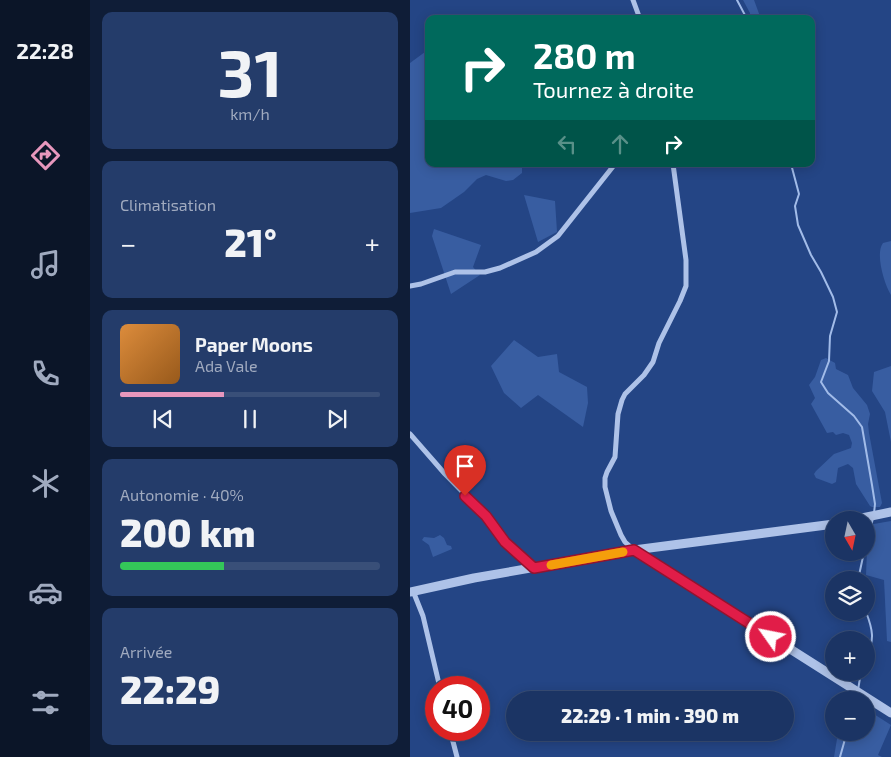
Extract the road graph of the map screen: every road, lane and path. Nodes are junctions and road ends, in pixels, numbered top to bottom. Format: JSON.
{"nodes":[{"id":1,"x":633,"y":0,"type":"edge"},
{"id":2,"x":639,"y":15,"type":"edge"},
{"id":3,"x":613,"y":167,"type":"edge"},
{"id":4,"x":673,"y":167,"type":"edge"},
{"id":5,"x":410,"y":286,"type":"edge"},
{"id":6,"x":410,"y":434,"type":"edge"},
{"id":7,"x":891,"y":512,"type":"edge"},
{"id":8,"x":875,"y":515,"type":"edge"},
{"id":9,"x":825,"y":525,"type":"edge"},
{"id":10,"x":634,"y":550,"type":"junction"},
{"id":11,"x":534,"y":568,"type":"junction"},
{"id":12,"x":411,"y":592,"type":"edge"},
{"id":13,"x":437,"y":676,"type":"edge"},
{"id":14,"x":891,"y":713,"type":"edge"},
{"id":15,"x":453,"y":741,"type":"edge"},
{"id":16,"x":457,"y":757,"type":"edge"}],
"edges":[{"from":1,"to":2,"type":"street"},
{"from":3,"to":5,"type":"street"},
{"from":4,"to":10,"type":"street"},
{"from":6,"to":11,"type":"street"},
{"from":7,"to":8,"type":"street"},
{"from":9,"to":10,"type":"street"},
{"from":10,"to":11,"type":"street"},
{"from":10,"to":14,"type":"street"},
{"from":11,"to":12,"type":"street"},
{"from":12,"to":13,"type":"street"},
{"from":15,"to":16,"type":"street"}]}
